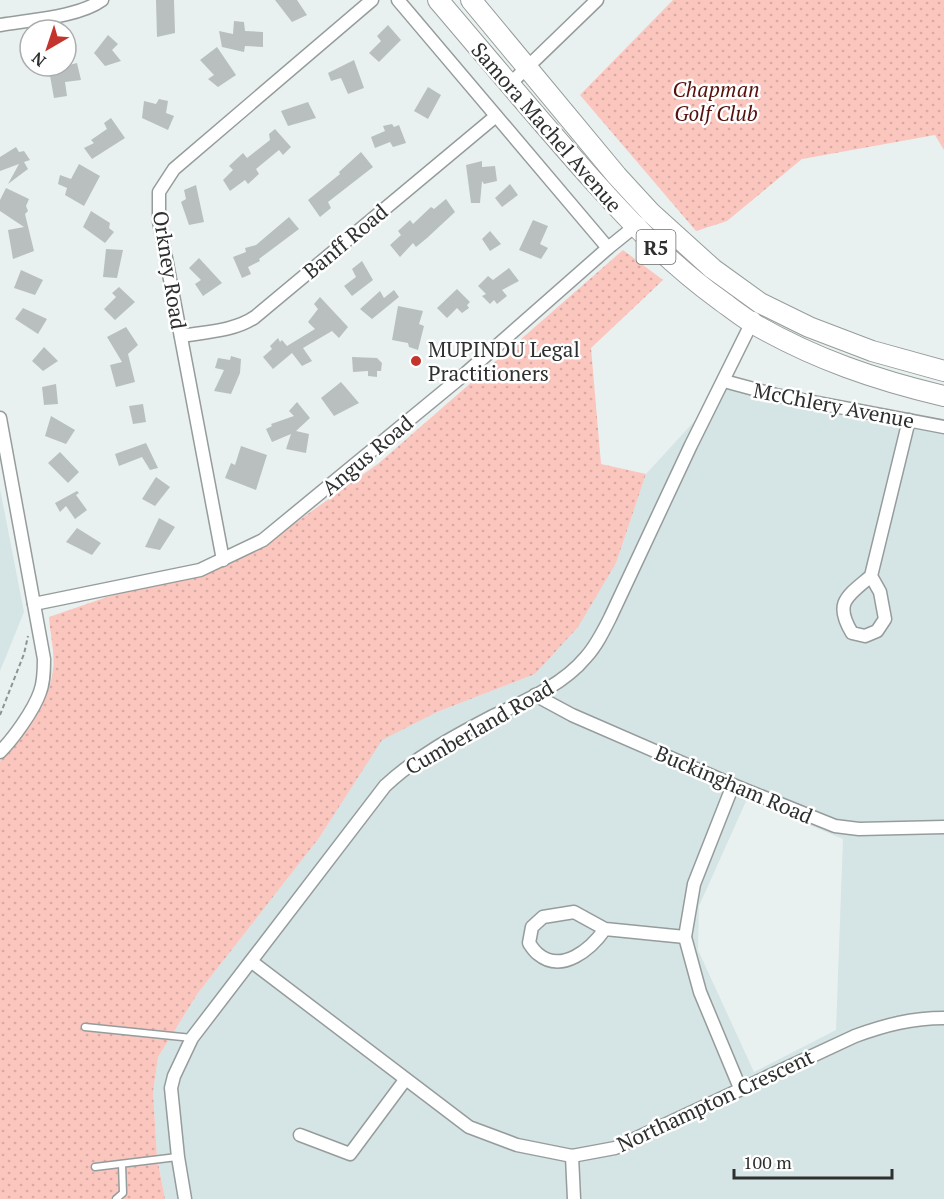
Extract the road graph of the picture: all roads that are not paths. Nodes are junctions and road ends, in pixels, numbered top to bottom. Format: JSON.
{"nodes":[{"id":1,"x":102,"y":0,"type":"edge"},
{"id":2,"x":372,"y":0,"type":"edge"},
{"id":3,"x":398,"y":0,"type":"edge"},
{"id":4,"x":438,"y":0,"type":"edge"},
{"id":5,"x":471,"y":0,"type":"edge"},
{"id":6,"x":597,"y":0,"type":"edge"},
{"id":7,"x":0,"y":25,"type":"edge"},
{"id":8,"x":528,"y":67,"type":"junction"},
{"id":9,"x":510,"y":84,"type":"junction"},
{"id":10,"x":496,"y":116,"type":"junction"},
{"id":11,"x":651,"y":213,"type":"junction"},
{"id":12,"x":634,"y":226,"type":"junction"},
{"id":13,"x":608,"y":248,"type":"junction"},
{"id":14,"x":760,"y":303,"type":"junction"},
{"id":15,"x":752,"y":323,"type":"junction"},
{"id":16,"x":181,"y":336,"type":"junction"},
{"id":17,"x":944,"y":371,"type":"edge"},
{"id":18,"x":724,"y":381,"type":"junction"},
{"id":19,"x":944,"y":396,"type":"edge"},
{"id":20,"x":0,"y":418,"type":"edge"},
{"id":21,"x":909,"y":420,"type":"junction"},
{"id":22,"x":944,"y":427,"type":"edge"},
{"id":23,"x":223,"y":560,"type":"junction"},
{"id":24,"x":871,"y":576,"type":"junction"},
{"id":25,"x":34,"y":604,"type":"junction"},
{"id":26,"x":535,"y":695,"type":"junction"},
{"id":27,"x":1,"y":746,"type":"edge"},
{"id":28,"x":733,"y":784,"type":"junction"},
{"id":29,"x":944,"y":827,"type":"edge"},
{"id":30,"x":605,"y":929,"type":"junction"},
{"id":31,"x":684,"y":937,"type":"junction"},
{"id":32,"x":252,"y":962,"type":"junction"},
{"id":33,"x":944,"y":1018,"type":"edge"},
{"id":34,"x":85,"y":1027,"type":"dead end"},
{"id":35,"x":192,"y":1038,"type":"junction"},
{"id":36,"x":405,"y":1080,"type":"junction"},
{"id":37,"x":740,"y":1088,"type":"junction"},
{"id":38,"x":300,"y":1134,"type":"dead end"},
{"id":39,"x":572,"y":1156,"type":"junction"},
{"id":40,"x":178,"y":1157,"type":"junction"},
{"id":41,"x":122,"y":1164,"type":"junction"},
{"id":42,"x":95,"y":1167,"type":"dead end"},
{"id":43,"x":116,"y":1199,"type":"edge"},
{"id":44,"x":185,"y":1199,"type":"edge"},
{"id":45,"x":573,"y":1199,"type":"edge"}],
"edges":[{"from":1,"to":7,"type":"street"},
{"from":2,"to":16,"type":"street","name":"Orkney Road"},
{"from":3,"to":10,"type":"street","name":"Samora Machel Avenue"},
{"from":4,"to":9,"type":"highway","name":"Samora Machel Avenue","number":"R5"},
{"from":5,"to":8,"type":"highway","number":"R5"},
{"from":6,"to":8,"type":"street"},
{"from":8,"to":9,"type":"street"},
{"from":8,"to":11,"type":"highway","number":"R5"},
{"from":9,"to":12,"type":"highway","name":"Samora Machel Avenue","number":"R5"},
{"from":10,"to":13,"type":"street","name":"Samora Machel Avenue"},
{"from":10,"to":16,"type":"street","name":"Banff Road"},
{"from":11,"to":12,"type":"street","name":"Angus Road"},
{"from":11,"to":14,"type":"highway","number":"R5"},
{"from":12,"to":13,"type":"street","name":"Angus Road"},
{"from":12,"to":15,"type":"highway","name":"Samora Machel Avenue","number":"R5"},
{"from":13,"to":23,"type":"street","name":"Angus Road"},
{"from":14,"to":15,"type":"street","name":"Cumberland Road"},
{"from":14,"to":17,"type":"highway","number":"R5"},
{"from":15,"to":18,"type":"street","name":"Cumberland Road"},
{"from":15,"to":19,"type":"highway","name":"Samora Machel Avenue","number":"R5"},
{"from":16,"to":23,"type":"street","name":"Orkney Road"},
{"from":18,"to":21,"type":"street","name":"McChlery Avenue"},
{"from":18,"to":26,"type":"street","name":"Cumberland Road"},
{"from":20,"to":25,"type":"street"},
{"from":21,"to":22,"type":"street","name":"McChlery Avenue"},
{"from":21,"to":24,"type":"street"},
{"from":23,"to":25,"type":"street","name":"Angus Road"},
{"from":24,"to":24,"type":"street"},
{"from":25,"to":27,"type":"street"},
{"from":26,"to":28,"type":"street","name":"Buckingham Road"},
{"from":26,"to":32,"type":"street","name":"Cumberland Road"},
{"from":28,"to":29,"type":"street","name":"Buckingham Road"},
{"from":28,"to":31,"type":"street"},
{"from":30,"to":30,"type":"street"},
{"from":30,"to":31,"type":"street"},
{"from":31,"to":37,"type":"street"},
{"from":32,"to":35,"type":"street","name":"Cumberland Road"},
{"from":32,"to":36,"type":"street","name":"Northampton Crescent"},
{"from":33,"to":37,"type":"street","name":"Northampton Crescent"},
{"from":34,"to":35,"type":"lane"},
{"from":35,"to":40,"type":"street","name":"Cumberland Road"},
{"from":36,"to":38,"type":"street"},
{"from":36,"to":39,"type":"street","name":"Northampton Crescent"},
{"from":37,"to":39,"type":"street","name":"Northampton Crescent"},
{"from":39,"to":45,"type":"street"},
{"from":40,"to":41,"type":"lane"},
{"from":40,"to":44,"type":"street","name":"Cumberland Road"},
{"from":41,"to":42,"type":"lane"},
{"from":41,"to":43,"type":"lane"}]}
